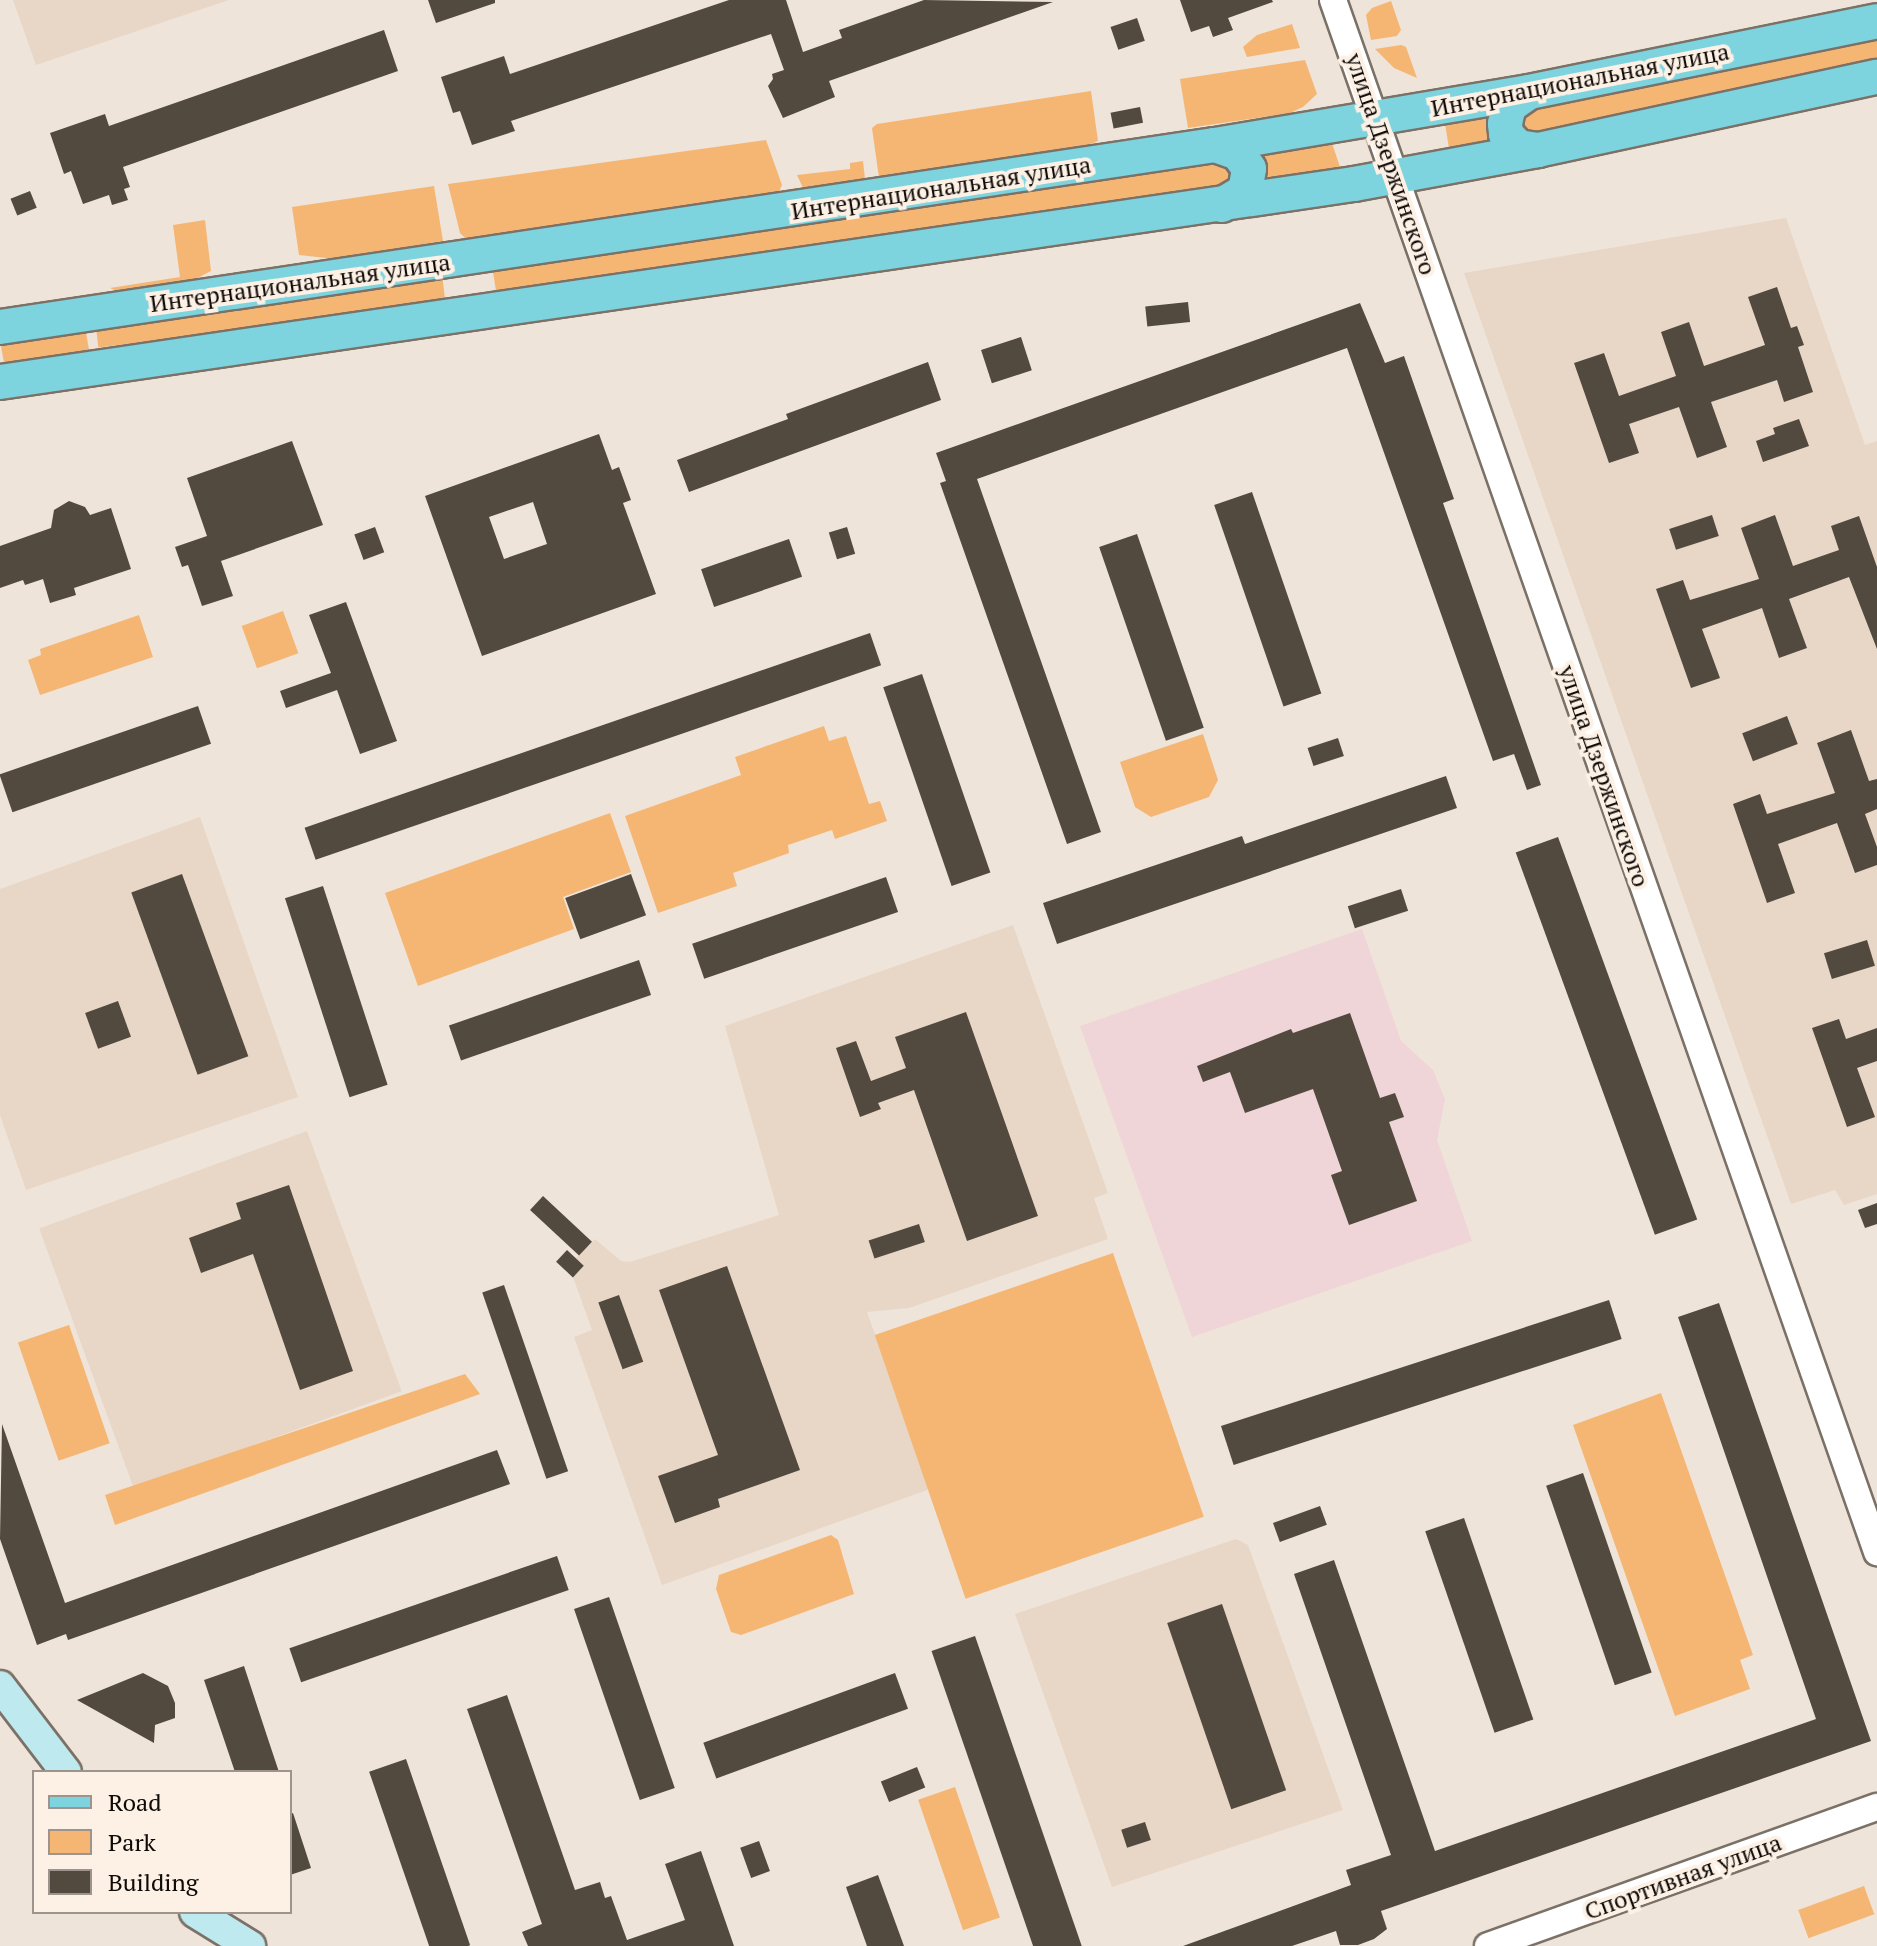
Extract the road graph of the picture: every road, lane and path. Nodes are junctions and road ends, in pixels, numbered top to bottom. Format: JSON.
{"nodes":[{"id":1,"x":1333,"y":0,"type":"edge"},
{"id":2,"x":1877,"y":21,"type":"edge"},
{"id":3,"x":1877,"y":77,"type":"edge"},
{"id":4,"x":1529,"y":92,"type":"junction"},
{"id":5,"x":1375,"y":117,"type":"junction"},
{"id":6,"x":1215,"y":145,"type":"junction"},
{"id":7,"x":1538,"y":150,"type":"junction"},
{"id":8,"x":1396,"y":177,"type":"junction"},
{"id":9,"x":1222,"y":205,"type":"junction"},
{"id":10,"x":0,"y":327,"type":"edge"},
{"id":11,"x":0,"y":382,"type":"edge"},
{"id":12,"x":1877,"y":1552,"type":"edge"},
{"id":13,"x":0,"y":1686,"type":"edge"},
{"id":14,"x":64,"y":1770,"type":"edge"},
{"id":15,"x":1877,"y":1807,"type":"edge"},
{"id":16,"x":198,"y":1914,"type":"edge"},
{"id":17,"x":250,"y":1946,"type":"edge"},
{"id":18,"x":1488,"y":1946,"type":"edge"}],
"edges":[{"from":1,"to":5,"type":"street","name":"улица Дзержинского"},
{"from":2,"to":4,"type":"main road","name":"Интернациональная улица"},
{"from":3,"to":7,"type":"main road"},
{"from":4,"to":5,"type":"main road","name":"Интернациональная улица"},
{"from":4,"to":7,"type":"main road"},
{"from":5,"to":6,"type":"main road","name":"Интернациональная улица"},
{"from":5,"to":8,"type":"street","name":"улица Дзержинского"},
{"from":6,"to":9,"type":"main road"},
{"from":6,"to":10,"type":"main road","name":"Интернациональная улица"},
{"from":7,"to":8,"type":"main road"},
{"from":8,"to":9,"type":"main road"},
{"from":8,"to":12,"type":"street","name":"улица Дзержинского"},
{"from":9,"to":11,"type":"main road"},
{"from":13,"to":14,"type":"main road"},
{"from":15,"to":18,"type":"street","name":"Спортивная улица"},
{"from":16,"to":17,"type":"main road"}]}
